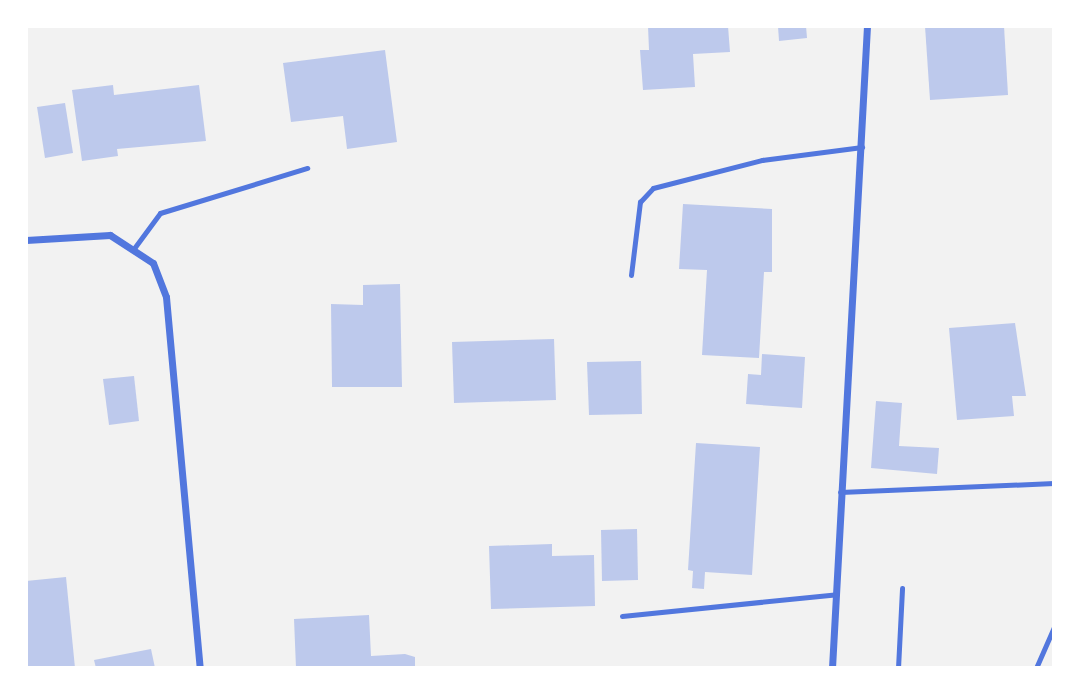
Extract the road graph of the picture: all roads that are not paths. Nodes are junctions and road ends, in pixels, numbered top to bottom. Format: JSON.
{"nodes":[{"id":1,"x":867,"y":26,"type":"edge"},
{"id":2,"x":862,"y":147,"type":"junction"},
{"id":3,"x":307,"y":168,"type":"dead end"},
{"id":4,"x":26,"y":240,"type":"edge"},
{"id":5,"x":135,"y":247,"type":"junction"},
{"id":6,"x":631,"y":275,"type":"dead end"},
{"id":7,"x":1054,"y":483,"type":"edge"},
{"id":8,"x":841,"y":492,"type":"junction"},
{"id":9,"x":902,"y":588,"type":"dead end"},
{"id":10,"x":837,"y":594,"type":"junction"},
{"id":11,"x":622,"y":616,"type":"dead end"},
{"id":12,"x":1054,"y":627,"type":"edge"},
{"id":13,"x":200,"y":668,"type":"edge"},
{"id":14,"x":832,"y":668,"type":"edge"},
{"id":15,"x":898,"y":668,"type":"edge"},
{"id":16,"x":1036,"y":668,"type":"edge"}],
"edges":[{"from":1,"to":2,"type":"street"},
{"from":2,"to":6,"type":"lane"},
{"from":2,"to":8,"type":"street"},
{"from":3,"to":5,"type":"lane"},
{"from":4,"to":5,"type":"street"},
{"from":5,"to":13,"type":"street"},
{"from":7,"to":8,"type":"lane"},
{"from":8,"to":10,"type":"street"},
{"from":9,"to":15,"type":"lane"},
{"from":10,"to":11,"type":"lane"},
{"from":10,"to":14,"type":"street"},
{"from":12,"to":16,"type":"lane"}]}
